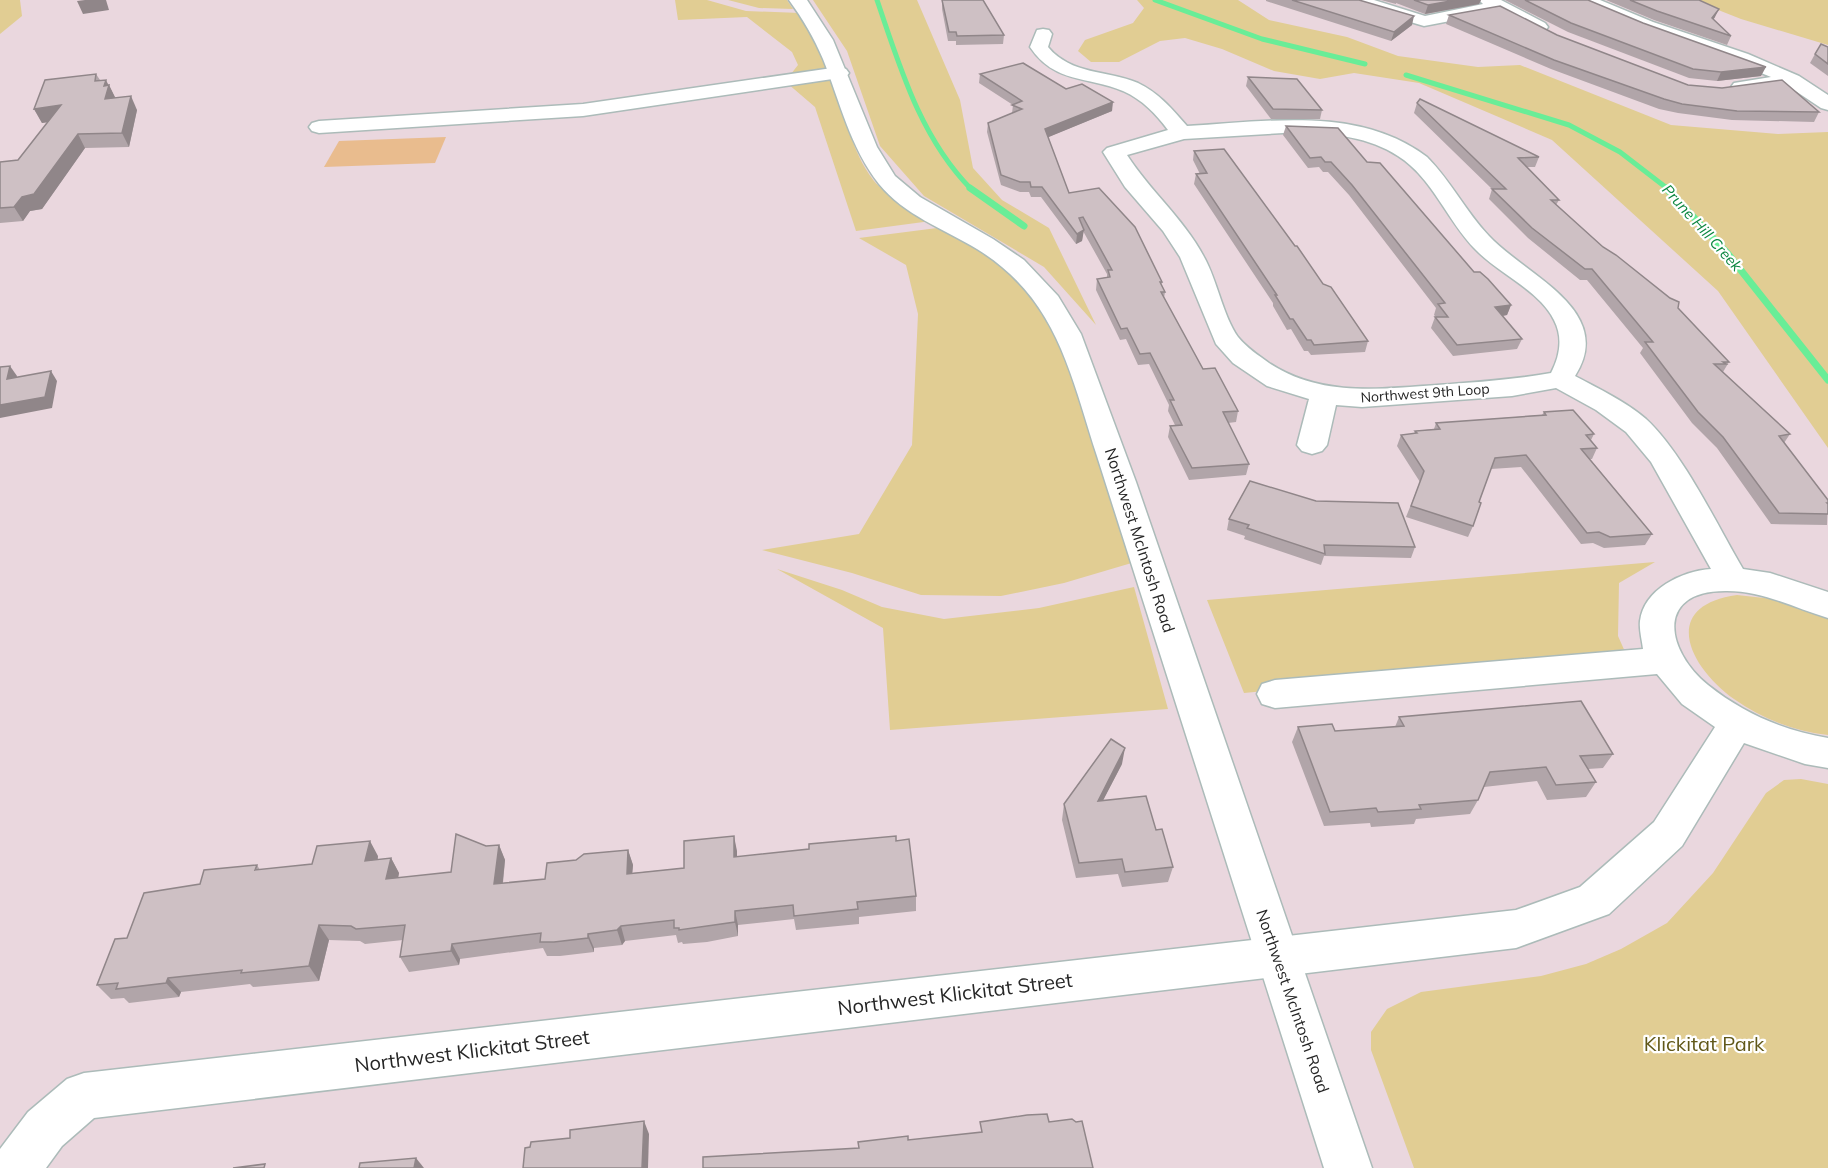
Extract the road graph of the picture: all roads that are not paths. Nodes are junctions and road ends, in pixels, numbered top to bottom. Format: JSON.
{"nodes":[{"id":1,"x":798,"y":0,"type":"edge"},
{"id":2,"x":1356,"y":0,"type":"edge"},
{"id":3,"x":1586,"y":0,"type":"edge"},
{"id":4,"x":1494,"y":3,"type":"edge"},
{"id":5,"x":1551,"y":33,"type":"edge"},
{"id":6,"x":1043,"y":34,"type":"dead end"},
{"id":7,"x":839,"y":73,"type":"junction"},
{"id":8,"x":1792,"y":80,"type":"junction"},
{"id":9,"x":1724,"y":89,"type":"edge"},
{"id":10,"x":1828,"y":104,"type":"edge"},
{"id":11,"x":319,"y":127,"type":"dead end"},
{"id":12,"x":1181,"y":133,"type":"junction"},
{"id":13,"x":1560,"y":379,"type":"junction"},
{"id":14,"x":1323,"y":395,"type":"junction"},
{"id":15,"x":1312,"y":445,"type":"dead end"},
{"id":16,"x":1733,"y":579,"type":"junction"},
{"id":17,"x":1828,"y":606,"type":"edge"},
{"id":18,"x":1667,"y":660,"type":"junction"},
{"id":19,"x":1275,"y":694,"type":"dead end"},
{"id":20,"x":1736,"y":724,"type":"junction"},
{"id":21,"x":1828,"y":753,"type":"edge"},
{"id":22,"x":1278,"y":956,"type":"junction"},
{"id":23,"x":16,"y":1168,"type":"edge"},
{"id":24,"x":1348,"y":1168,"type":"edge"}],
"edges":[{"from":1,"to":7,"type":"street","name":"Northwest McIntosh Road"},
{"from":2,"to":4,"type":"street"},
{"from":3,"to":8,"type":"street"},
{"from":4,"to":5,"type":"street"},
{"from":6,"to":12,"type":"street"},
{"from":7,"to":11,"type":"street"},
{"from":7,"to":22,"type":"street","name":"Northwest McIntosh Road"},
{"from":8,"to":9,"type":"street"},
{"from":8,"to":10,"type":"street"},
{"from":12,"to":13,"type":"street","name":"Northwest 9th Loop"},
{"from":12,"to":14,"type":"street","name":"Northwest 9th Loop"},
{"from":13,"to":14,"type":"street","name":"Northwest 9th Loop"},
{"from":13,"to":16,"type":"street"},
{"from":14,"to":15,"type":"street"},
{"from":16,"to":17,"type":"street"},
{"from":16,"to":18,"type":"street"},
{"from":18,"to":19,"type":"street"},
{"from":18,"to":20,"type":"street"},
{"from":20,"to":21,"type":"street"},
{"from":20,"to":22,"type":"street","name":"Northwest Klickitat Street"},
{"from":22,"to":23,"type":"street","name":"Northwest Klickitat Street"},
{"from":22,"to":24,"type":"street","name":"Northwest McIntosh Road"}]}
